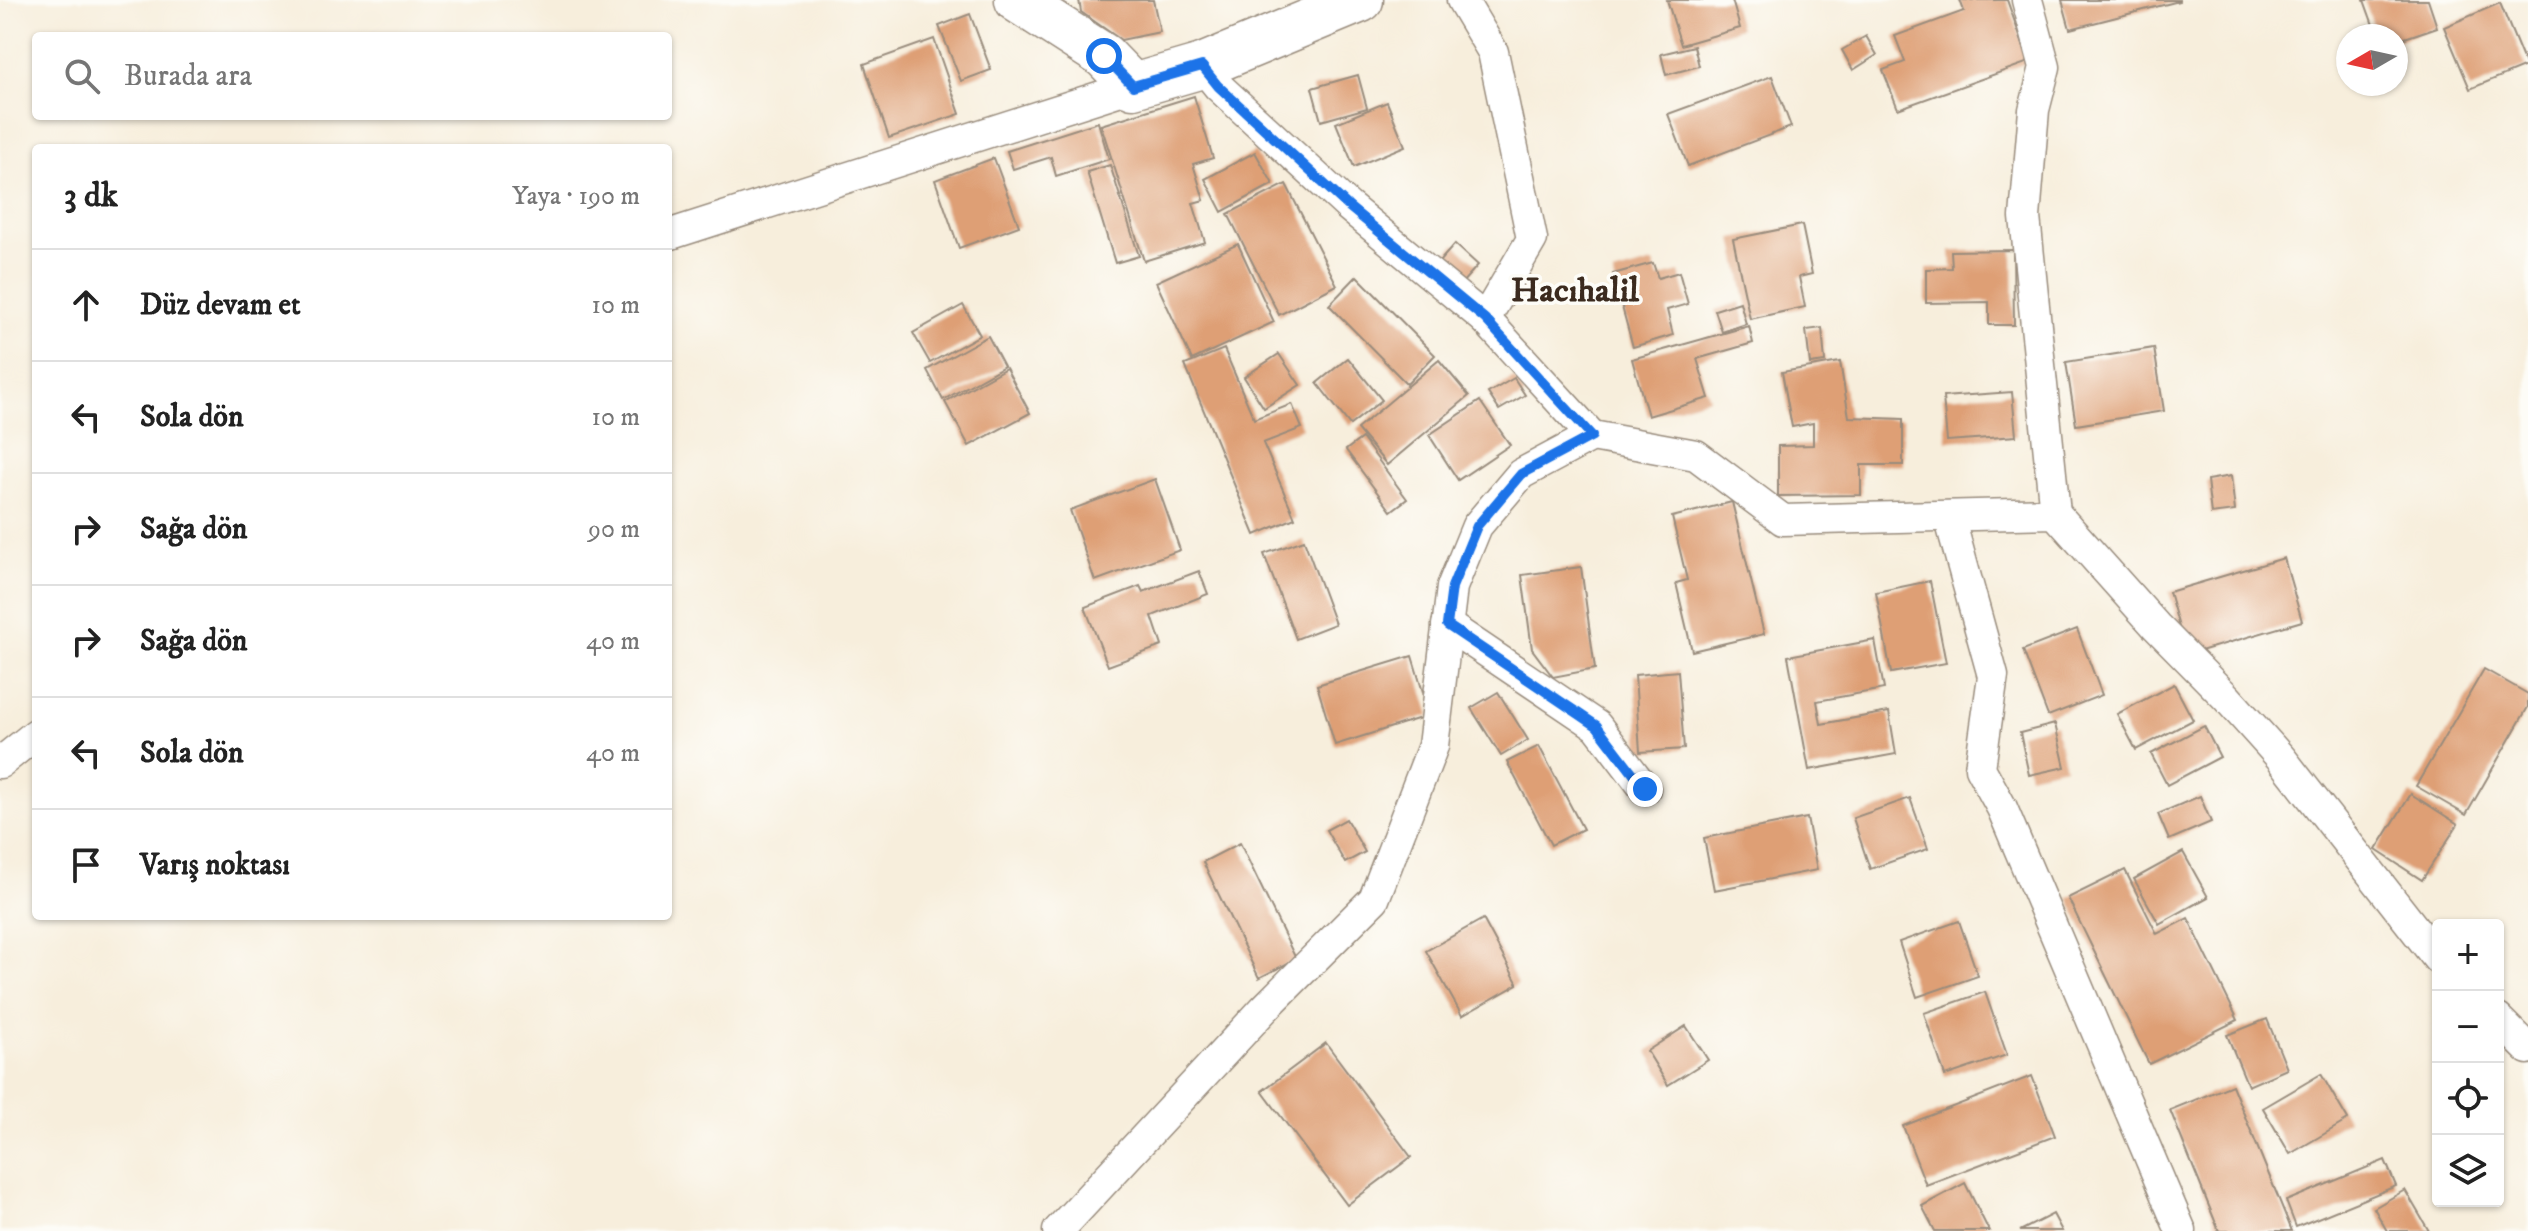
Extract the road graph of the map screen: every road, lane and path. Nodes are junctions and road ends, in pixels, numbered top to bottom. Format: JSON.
{"nodes":[{"id":1,"x":1017,"y":0,"type":"edge"},
{"id":2,"x":1361,"y":0,"type":"edge"},
{"id":3,"x":1462,"y":0,"type":"edge"},
{"id":4,"x":2027,"y":0,"type":"edge"},
{"id":5,"x":1202,"y":66,"type":"junction"},
{"id":6,"x":1133,"y":86,"type":"junction"},
{"id":7,"x":672,"y":234,"type":"edge"},
{"id":8,"x":1485,"y":319,"type":"junction"},
{"id":9,"x":1592,"y":436,"type":"junction"},
{"id":10,"x":2055,"y":513,"type":"junction"},
{"id":11,"x":1949,"y":516,"type":"junction"},
{"id":12,"x":1447,"y":625,"type":"junction"},
{"id":13,"x":32,"y":737,"type":"edge"},
{"id":14,"x":0,"y":763,"type":"edge"},
{"id":15,"x":1645,"y":789,"type":"dead end"},
{"id":16,"x":2432,"y":951,"type":"edge"},
{"id":17,"x":2504,"y":1025,"type":"edge"},
{"id":18,"x":2528,"y":1049,"type":"edge"},
{"id":19,"x":1058,"y":1231,"type":"edge"},
{"id":20,"x":2181,"y":1231,"type":"edge"}],
"edges":[{"from":1,"to":6,"type":"street"},
{"from":2,"to":5,"type":"street"},
{"from":3,"to":8,"type":"street"},
{"from":4,"to":10,"type":"street"},
{"from":5,"to":6,"type":"street"},
{"from":5,"to":8,"type":"street"},
{"from":6,"to":7,"type":"street"},
{"from":8,"to":9,"type":"street"},
{"from":9,"to":11,"type":"street"},
{"from":9,"to":12,"type":"street"},
{"from":10,"to":11,"type":"street"},
{"from":10,"to":16,"type":"street"},
{"from":11,"to":20,"type":"street"},
{"from":12,"to":15,"type":"street"},
{"from":12,"to":19,"type":"street"},
{"from":13,"to":14,"type":"street"},
{"from":17,"to":18,"type":"street"}]}
